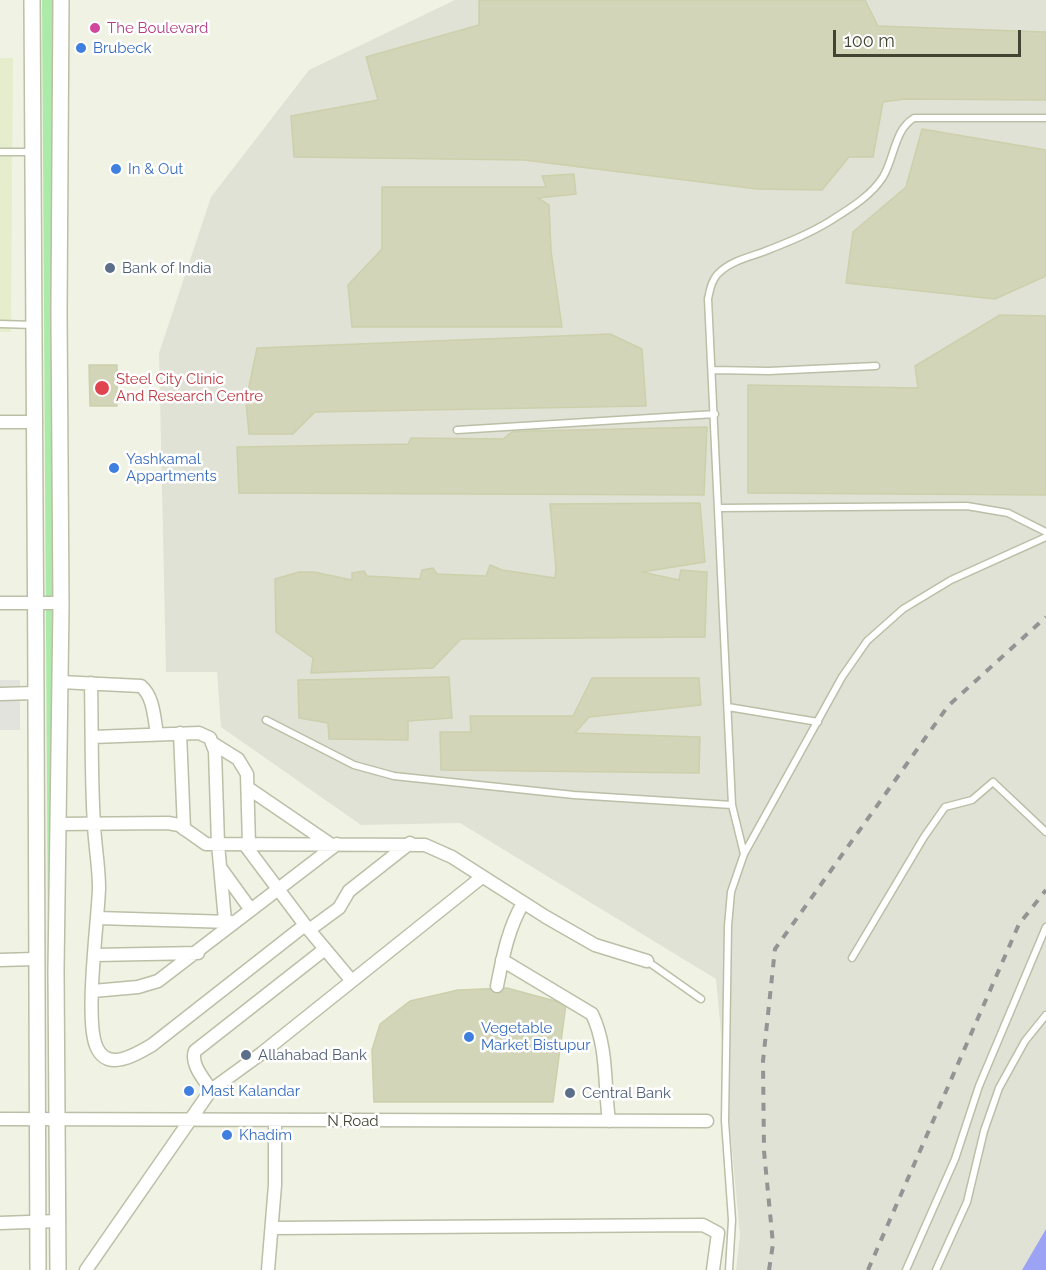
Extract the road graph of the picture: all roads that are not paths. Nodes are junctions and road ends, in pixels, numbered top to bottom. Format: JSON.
{"nodes":[{"id":1,"x":32,"y":0,"type":"edge"},
{"id":2,"x":61,"y":0,"type":"edge"},
{"id":3,"x":1046,"y":118,"type":"edge"},
{"id":4,"x":0,"y":152,"type":"edge"},
{"id":5,"x":34,"y":152,"type":"junction"},
{"id":6,"x":0,"y":324,"type":"edge"},
{"id":7,"x":36,"y":325,"type":"junction"},
{"id":8,"x":876,"y":366,"type":"dead end"},
{"id":9,"x":712,"y":370,"type":"junction"},
{"id":10,"x":714,"y":414,"type":"junction"},
{"id":11,"x":0,"y":422,"type":"edge"},
{"id":12,"x":36,"y":422,"type":"junction"},
{"id":13,"x":457,"y":430,"type":"dead end"},
{"id":14,"x":719,"y":508,"type":"junction"},
{"id":15,"x":1046,"y":531,"type":"edge"},
{"id":16,"x":1046,"y":537,"type":"edge"},
{"id":17,"x":35,"y":601,"type":"junction"},
{"id":18,"x":0,"y":603,"type":"edge"},
{"id":19,"x":61,"y":603,"type":"junction"},
{"id":20,"x":60,"y":682,"type":"junction"},
{"id":21,"x":91,"y":683,"type":"junction"},
{"id":22,"x":36,"y":693,"type":"junction"},
{"id":23,"x":0,"y":694,"type":"edge"},
{"id":24,"x":728,"y":707,"type":"junction"},
{"id":25,"x":266,"y":720,"type":"dead end"},
{"id":26,"x":818,"y":722,"type":"junction"},
{"id":27,"x":180,"y":733,"type":"junction"},
{"id":28,"x":157,"y":734,"type":"junction"},
{"id":29,"x":93,"y":737,"type":"junction"},
{"id":30,"x":214,"y":744,"type":"junction"},
{"id":31,"x":248,"y":788,"type":"junction"},
{"id":32,"x":732,"y":805,"type":"junction"},
{"id":33,"x":58,"y":824,"type":"junction"},
{"id":34,"x":94,"y":824,"type":"junction"},
{"id":35,"x":184,"y":829,"type":"junction"},
{"id":36,"x":1046,"y":832,"type":"edge"},
{"id":37,"x":410,"y":843,"type":"junction"},
{"id":38,"x":218,"y":844,"type":"junction"},
{"id":39,"x":333,"y":844,"type":"junction"},
{"id":40,"x":247,"y":845,"type":"junction"},
{"id":41,"x":744,"y":854,"type":"junction"},
{"id":42,"x":221,"y":869,"type":"junction"},
{"id":43,"x":482,"y":877,"type":"junction"},
{"id":44,"x":277,"y":890,"type":"junction"},
{"id":45,"x":523,"y":903,"type":"junction"},
{"id":46,"x":251,"y":910,"type":"junction"},
{"id":47,"x":97,"y":918,"type":"junction"},
{"id":48,"x":231,"y":922,"type":"junction"},
{"id":49,"x":1046,"y":927,"type":"edge"},
{"id":50,"x":307,"y":928,"type":"junction"},
{"id":51,"x":325,"y":949,"type":"junction"},
{"id":52,"x":198,"y":953,"type":"junction"},
{"id":53,"x":95,"y":955,"type":"junction"},
{"id":54,"x":852,"y":958,"type":"dead end"},
{"id":55,"x":35,"y":959,"type":"junction"},
{"id":56,"x":0,"y":960,"type":"edge"},
{"id":57,"x":502,"y":960,"type":"junction"},
{"id":58,"x":647,"y":961,"type":"joint"},
{"id":59,"x":351,"y":980,"type":"junction"},
{"id":60,"x":497,"y":986,"type":"dead end"},
{"id":61,"x":93,"y":992,"type":"junction"},
{"id":62,"x":701,"y":999,"type":"dead end"},
{"id":63,"x":1046,"y":1015,"type":"edge"},
{"id":64,"x":211,"y":1090,"type":"junction"},
{"id":65,"x":37,"y":1118,"type":"junction"},
{"id":66,"x":58,"y":1118,"type":"junction"},
{"id":67,"x":0,"y":1119,"type":"edge"},
{"id":68,"x":275,"y":1120,"type":"junction"},
{"id":69,"x":190,"y":1121,"type":"junction"},
{"id":70,"x":609,"y":1121,"type":"junction"},
{"id":71,"x":707,"y":1121,"type":"dead end"},
{"id":72,"x":58,"y":1221,"type":"junction"},
{"id":73,"x":38,"y":1222,"type":"junction"},
{"id":74,"x":0,"y":1223,"type":"edge"},
{"id":75,"x":272,"y":1228,"type":"junction"},
{"id":76,"x":38,"y":1270,"type":"edge"},
{"id":77,"x":58,"y":1270,"type":"edge"},
{"id":78,"x":86,"y":1270,"type":"edge"},
{"id":79,"x":268,"y":1270,"type":"edge"},
{"id":80,"x":713,"y":1270,"type":"edge"},
{"id":81,"x":729,"y":1270,"type":"edge"},
{"id":82,"x":906,"y":1270,"type":"edge"},
{"id":83,"x":936,"y":1270,"type":"edge"}],
"edges":[{"from":1,"to":5,"type":"street"},
{"from":2,"to":19,"type":"street"},
{"from":3,"to":9,"type":"lane"},
{"from":4,"to":5,"type":"lane"},
{"from":5,"to":7,"type":"street"},
{"from":6,"to":7,"type":"lane"},
{"from":7,"to":12,"type":"street"},
{"from":8,"to":9,"type":"lane"},
{"from":9,"to":10,"type":"lane"},
{"from":10,"to":13,"type":"lane"},
{"from":10,"to":14,"type":"lane"},
{"from":11,"to":12,"type":"street"},
{"from":12,"to":17,"type":"street"},
{"from":14,"to":15,"type":"lane"},
{"from":14,"to":24,"type":"lane"},
{"from":16,"to":26,"type":"lane"},
{"from":17,"to":18,"type":"street"},
{"from":17,"to":19,"type":"street"},
{"from":17,"to":22,"type":"street"},
{"from":19,"to":20,"type":"street"},
{"from":20,"to":21,"type":"street"},
{"from":20,"to":33,"type":"street"},
{"from":21,"to":28,"type":"street"},
{"from":21,"to":29,"type":"street"},
{"from":22,"to":23,"type":"street"},
{"from":22,"to":55,"type":"street"},
{"from":24,"to":26,"type":"lane"},
{"from":24,"to":32,"type":"lane"},
{"from":25,"to":32,"type":"lane"},
{"from":26,"to":41,"type":"lane"},
{"from":27,"to":28,"type":"street"},
{"from":27,"to":30,"type":"street"},
{"from":27,"to":35,"type":"street"},
{"from":28,"to":29,"type":"street"},
{"from":29,"to":34,"type":"street"},
{"from":30,"to":31,"type":"street"},
{"from":30,"to":38,"type":"street"},
{"from":31,"to":39,"type":"street"},
{"from":31,"to":40,"type":"street"},
{"from":32,"to":41,"type":"lane"},
{"from":33,"to":34,"type":"street"},
{"from":33,"to":66,"type":"street"},
{"from":34,"to":35,"type":"street"},
{"from":34,"to":47,"type":"street"},
{"from":35,"to":38,"type":"street"},
{"from":36,"to":54,"type":"lane"},
{"from":37,"to":39,"type":"street"},
{"from":37,"to":43,"type":"street"},
{"from":37,"to":50,"type":"street"},
{"from":38,"to":40,"type":"street"},
{"from":38,"to":42,"type":"street"},
{"from":39,"to":40,"type":"street"},
{"from":39,"to":44,"type":"street"},
{"from":40,"to":44,"type":"street"},
{"from":41,"to":81,"type":"lane"},
{"from":42,"to":46,"type":"street"},
{"from":42,"to":48,"type":"street"},
{"from":43,"to":45,"type":"street"},
{"from":43,"to":59,"type":"street"},
{"from":44,"to":46,"type":"street"},
{"from":44,"to":50,"type":"street"},
{"from":45,"to":57,"type":"street"},
{"from":45,"to":58,"type":"street"},
{"from":46,"to":48,"type":"street"},
{"from":47,"to":48,"type":"street"},
{"from":47,"to":53,"type":"street"},
{"from":48,"to":52,"type":"street"},
{"from":49,"to":82,"type":"lane"},
{"from":50,"to":51,"type":"street"},
{"from":50,"to":61,"type":"street"},
{"from":51,"to":59,"type":"street"},
{"from":51,"to":64,"type":"street"},
{"from":52,"to":53,"type":"street"},
{"from":52,"to":61,"type":"street"},
{"from":53,"to":61,"type":"street"},
{"from":55,"to":56,"type":"street"},
{"from":55,"to":65,"type":"street"},
{"from":57,"to":60,"type":"street"},
{"from":57,"to":70,"type":"street"},
{"from":58,"to":62,"type":"lane"},
{"from":59,"to":64,"type":"street"},
{"from":63,"to":83,"type":"lane"},
{"from":64,"to":69,"type":"street"},
{"from":65,"to":66,"type":"street","name":"N Road"},
{"from":65,"to":67,"type":"street","name":"N Road"},
{"from":65,"to":73,"type":"street"},
{"from":66,"to":69,"type":"street","name":"N Road"},
{"from":66,"to":72,"type":"street"},
{"from":68,"to":69,"type":"street","name":"N Road"},
{"from":68,"to":70,"type":"street","name":"N Road"},
{"from":68,"to":75,"type":"street"},
{"from":69,"to":78,"type":"street"},
{"from":70,"to":71,"type":"street","name":"N Road"},
{"from":72,"to":73,"type":"street"},
{"from":72,"to":77,"type":"street"},
{"from":73,"to":74,"type":"street"},
{"from":73,"to":76,"type":"street"},
{"from":75,"to":79,"type":"street"},
{"from":75,"to":80,"type":"street"}]}
